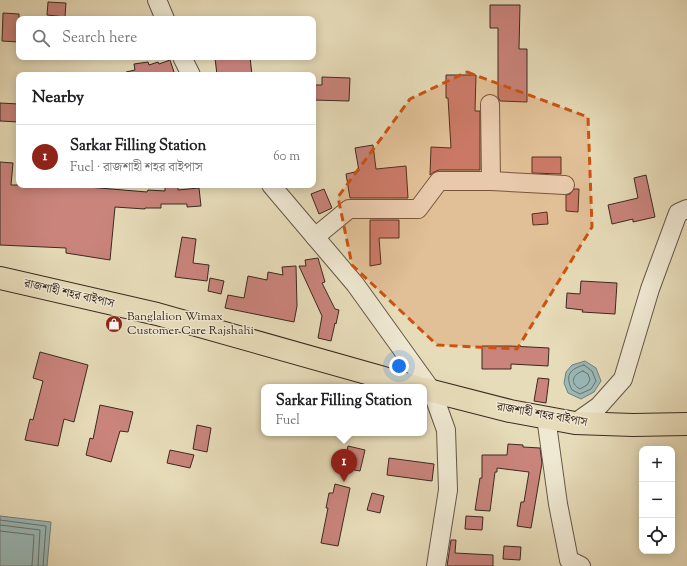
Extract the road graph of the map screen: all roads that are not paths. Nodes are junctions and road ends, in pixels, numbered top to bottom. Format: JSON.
{"nodes":[{"id":1,"x":157,"y":0,"type":"edge"},
{"id":2,"x":163,"y":16,"type":"edge"},
{"id":3,"x":184,"y":60,"type":"edge"},
{"id":4,"x":190,"y":72,"type":"edge"},
{"id":5,"x":490,"y":104,"type":"dead end"},
{"id":6,"x":491,"y":181,"type":"junction"},
{"id":7,"x":565,"y":185,"type":"dead end"},
{"id":8,"x":274,"y":188,"type":"edge"},
{"id":9,"x":687,"y":209,"type":"edge"},
{"id":10,"x":315,"y":237,"type":"junction"},
{"id":11,"x":0,"y":278,"type":"edge"},
{"id":12,"x":406,"y":384,"type":"edge"},
{"id":13,"x":421,"y":384,"type":"edge"},
{"id":14,"x":427,"y":390,"type":"edge"},
{"id":15,"x":427,"y":395,"type":"edge"},
{"id":16,"x":546,"y":417,"type":"junction"},
{"id":17,"x":575,"y":423,"type":"junction"},
{"id":18,"x":687,"y":424,"type":"edge"},
{"id":19,"x":436,"y":566,"type":"edge"},
{"id":20,"x":581,"y":566,"type":"edge"}],
"edges":[{"from":1,"to":2,"type":"street"},
{"from":3,"to":4,"type":"street"},
{"from":5,"to":6,"type":"street"},
{"from":6,"to":7,"type":"street"},
{"from":6,"to":10,"type":"street"},
{"from":8,"to":10,"type":"street"},
{"from":9,"to":17,"type":"street"},
{"from":10,"to":13,"type":"street"},
{"from":11,"to":12,"type":"highway","name":"রাজশাহী শহর বাইপাস"},
{"from":14,"to":16,"type":"highway","name":"রাজশাহী শহর বাইপাস"},
{"from":15,"to":19,"type":"street"},
{"from":16,"to":17,"type":"highway","name":"রাজশাহী শহর বাইপাস"},
{"from":16,"to":20,"type":"street"},
{"from":17,"to":18,"type":"highway","name":"রাজশাহী শহর বাইপাস"}]}
